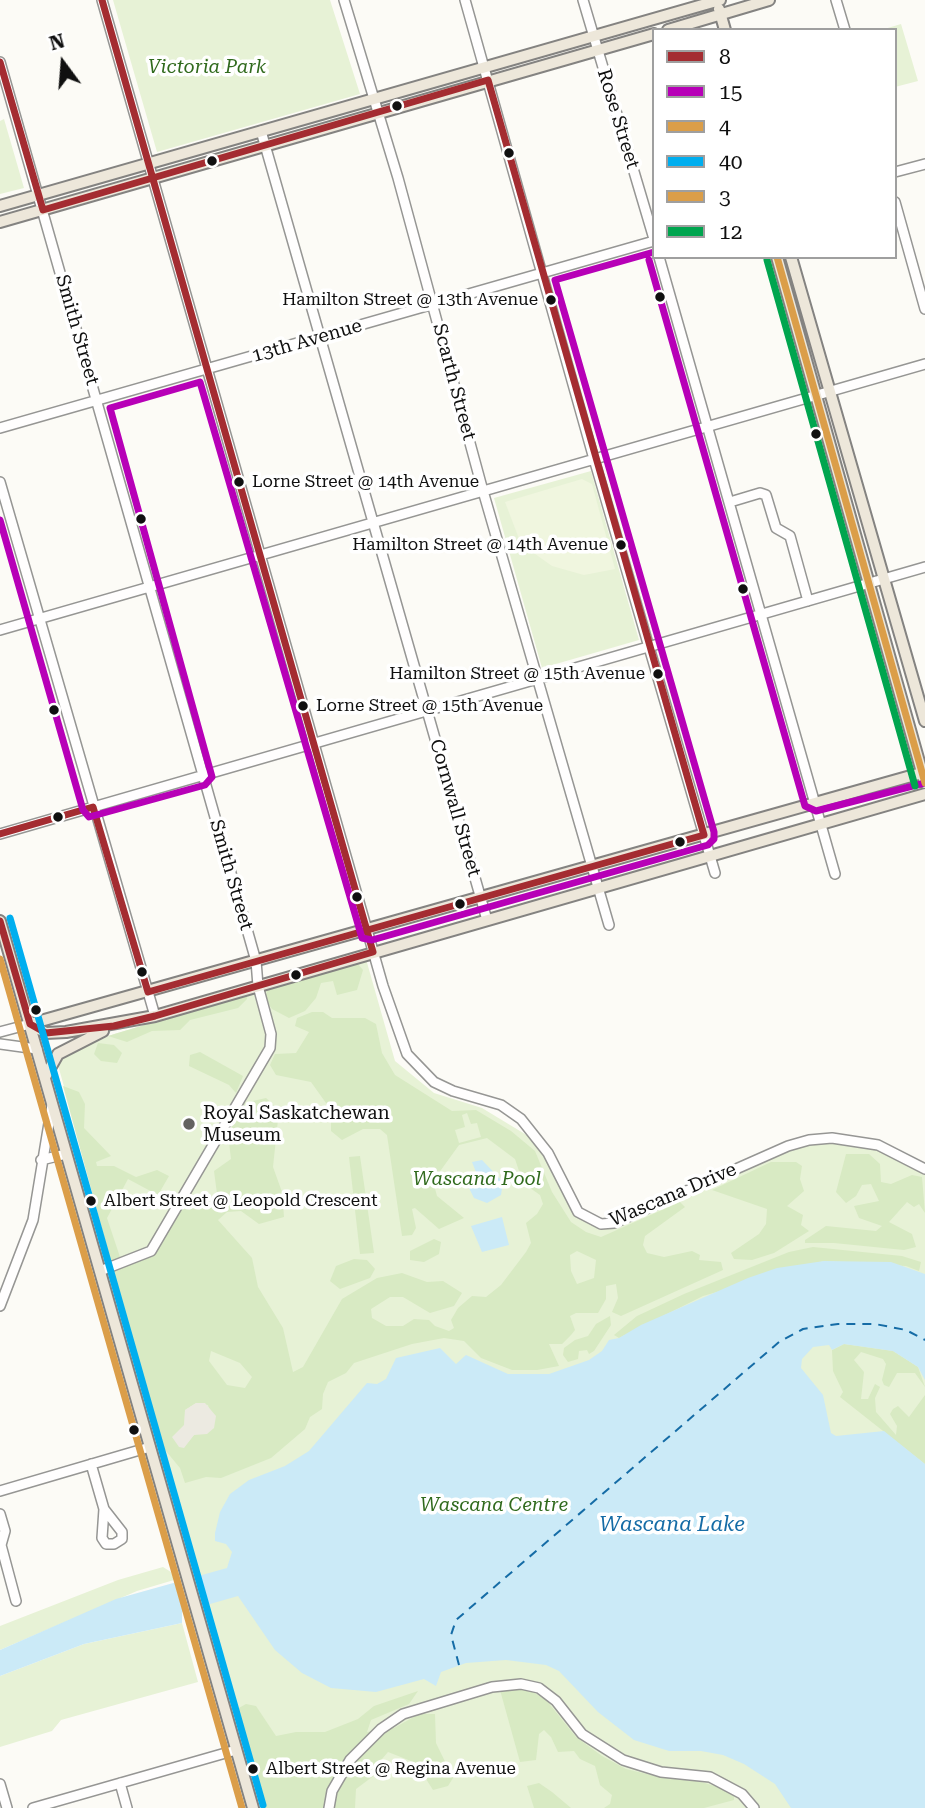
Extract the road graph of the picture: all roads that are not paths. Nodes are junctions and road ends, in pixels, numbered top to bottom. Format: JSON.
{"nodes":[{"id":1,"x":102,"y":0,"type":"edge"},
{"id":2,"x":344,"y":0,"type":"edge"},
{"id":3,"x":465,"y":0,"type":"edge"},
{"id":4,"x":583,"y":0,"type":"edge"},
{"id":5,"x":717,"y":0,"type":"edge"},
{"id":6,"x":769,"y":0,"type":"edge"},
{"id":7,"x":836,"y":0,"type":"edge"},
{"id":8,"x":704,"y":2,"type":"edge"},
{"id":9,"x":720,"y":14,"type":"junction"},
{"id":10,"x":708,"y":18,"type":"junction"},
{"id":11,"x":675,"y":28,"type":"edge"},
{"id":12,"x":710,"y":28,"type":"edge"},
{"id":13,"x":724,"y":28,"type":"edge"},
{"id":14,"x":844,"y":28,"type":"edge"},
{"id":15,"x":652,"y":35,"type":"edge"},
{"id":16,"x":593,"y":36,"type":"junction"},
{"id":17,"x":597,"y":50,"type":"junction"},
{"id":18,"x":0,"y":62,"type":"edge"},
{"id":19,"x":485,"y":67,"type":"junction"},
{"id":20,"x":488,"y":80,"type":"junction"},
{"id":21,"x":375,"y":99,"type":"junction"},
{"id":22,"x":379,"y":112,"type":"junction"},
{"id":23,"x":261,"y":131,"type":"junction"},
{"id":24,"x":265,"y":145,"type":"junction"},
{"id":25,"x":148,"y":164,"type":"junction"},
{"id":26,"x":925,"y":164,"type":"edge"},
{"id":27,"x":897,"y":171,"type":"edge"},
{"id":28,"x":152,"y":179,"type":"junction"},
{"id":29,"x":38,"y":195,"type":"junction"},
{"id":30,"x":0,"y":206,"type":"edge"},
{"id":31,"x":897,"y":209,"type":"edge"},
{"id":32,"x":43,"y":210,"type":"junction"},
{"id":33,"x":0,"y":222,"type":"edge"},
{"id":34,"x":652,"y":233,"type":"edge"},
{"id":35,"x":652,"y":241,"type":"edge"},
{"id":36,"x":660,"y":259,"type":"edge"},
{"id":37,"x":778,"y":259,"type":"edge"},
{"id":38,"x":792,"y":259,"type":"edge"},
{"id":39,"x":542,"y":273,"type":"junction"},
{"id":40,"x":433,"y":305,"type":"junction"},
{"id":41,"x":925,"y":309,"type":"edge"},
{"id":42,"x":320,"y":337,"type":"junction"},
{"id":43,"x":925,"y":364,"type":"edge"},
{"id":44,"x":207,"y":369,"type":"junction"},
{"id":45,"x":829,"y":392,"type":"junction"},
{"id":46,"x":816,"y":395,"type":"junction"},
{"id":47,"x":97,"y":401,"type":"junction"},
{"id":48,"x":708,"y":426,"type":"junction"},
{"id":49,"x":0,"y":428,"type":"edge"},
{"id":50,"x":594,"y":459,"type":"junction"},
{"id":51,"x":0,"y":482,"type":"edge"},
{"id":52,"x":483,"y":491,"type":"junction"},
{"id":53,"x":730,"y":502,"type":"junction"},
{"id":54,"x":373,"y":523,"type":"junction"},
{"id":55,"x":261,"y":555,"type":"junction"},
{"id":56,"x":925,"y":567,"type":"edge"},
{"id":57,"x":883,"y":579,"type":"junction"},
{"id":58,"x":868,"y":583,"type":"junction"},
{"id":59,"x":149,"y":587,"type":"junction"},
{"id":60,"x":808,"y":601,"type":"junction"},
{"id":61,"x":761,"y":614,"type":"junction"},
{"id":62,"x":39,"y":619,"type":"junction"},
{"id":63,"x":0,"y":630,"type":"edge"},
{"id":64,"x":648,"y":646,"type":"junction"},
{"id":65,"x":538,"y":678,"type":"junction"},
{"id":66,"x":427,"y":711,"type":"junction"},
{"id":67,"x":925,"y":721,"type":"edge"},
{"id":68,"x":315,"y":744,"type":"junction"},
{"id":69,"x":202,"y":775,"type":"junction"},
{"id":70,"x":924,"y":776,"type":"edge"},
{"id":71,"x":925,"y":794,"type":"edge"},
{"id":72,"x":814,"y":801,"type":"junction"},
{"id":73,"x":93,"y":807,"type":"junction"},
{"id":74,"x":820,"y":824,"type":"junction"},
{"id":75,"x":0,"y":834,"type":"edge"},
{"id":76,"x":704,"y":835,"type":"junction"},
{"id":77,"x":710,"y":856,"type":"junction"},
{"id":78,"x":593,"y":865,"type":"junction"},
{"id":79,"x":715,"y":873,"type":"dead end"},
{"id":80,"x":835,"y":874,"type":"dead end"},
{"id":81,"x":599,"y":889,"type":"junction"},
{"id":82,"x":481,"y":898,"type":"junction"},
{"id":83,"x":487,"y":920,"type":"junction"},
{"id":84,"x":0,"y":921,"type":"edge"},
{"id":85,"x":609,"y":925,"type":"dead end"},
{"id":86,"x":369,"y":930,"type":"junction"},
{"id":87,"x":373,"y":952,"type":"junction"},
{"id":88,"x":256,"y":961,"type":"junction"},
{"id":89,"x":258,"y":986,"type":"junction"},
{"id":90,"x":148,"y":992,"type":"junction"},
{"id":91,"x":155,"y":1016,"type":"junction"},
{"id":92,"x":30,"y":1024,"type":"junction"},
{"id":93,"x":114,"y":1026,"type":"junction"},
{"id":94,"x":0,"y":1032,"type":"edge"},
{"id":95,"x":0,"y":1044,"type":"edge"},
{"id":96,"x":37,"y":1049,"type":"junction"},
{"id":97,"x":45,"y":1077,"type":"junction"},
{"id":98,"x":52,"y":1105,"type":"junction"},
{"id":99,"x":66,"y":1154,"type":"junction"},
{"id":100,"x":41,"y":1160,"type":"junction"},
{"id":101,"x":925,"y":1169,"type":"edge"},
{"id":102,"x":100,"y":1271,"type":"junction"},
{"id":103,"x":0,"y":1306,"type":"edge"},
{"id":104,"x":152,"y":1451,"type":"junction"},
{"id":105,"x":91,"y":1464,"type":"junction"},
{"id":106,"x":0,"y":1490,"type":"edge"},
{"id":107,"x":104,"y":1509,"type":"dead end"},
{"id":108,"x":0,"y":1514,"type":"edge"},
{"id":109,"x":1,"y":1542,"type":"edge"},
{"id":110,"x":16,"y":1601,"type":"dead end"},
{"id":111,"x":236,"y":1750,"type":"junction"},
{"id":112,"x":120,"y":1783,"type":"junction"},
{"id":113,"x":0,"y":1784,"type":"edge"},
{"id":114,"x":7,"y":1808,"type":"edge"},
{"id":115,"x":33,"y":1808,"type":"edge"},
{"id":116,"x":127,"y":1808,"type":"edge"},
{"id":117,"x":253,"y":1808,"type":"edge"},
{"id":118,"x":329,"y":1808,"type":"edge"},
{"id":119,"x":754,"y":1808,"type":"edge"}],
"edges":[{"from":1,"to":25,"type":"street","name":"Wascana Drive"},
{"from":2,"to":21,"type":"street","name":"Scarth Street"},
{"from":3,"to":19,"type":"street"},
{"from":4,"to":16,"type":"street","name":"Rose Street"},
{"from":5,"to":8,"type":"main road"},
{"from":5,"to":9,"type":"main road"},
{"from":6,"to":9,"type":"main road"},
{"from":7,"to":14,"type":"street"},
{"from":8,"to":10,"type":"main road"},
{"from":8,"to":16,"type":"main road"},
{"from":9,"to":10,"type":"main road"},
{"from":9,"to":13,"type":"main road"},
{"from":10,"to":11,"type":"main road"},
{"from":10,"to":12,"type":"main road"},
{"from":15,"to":17,"type":"main road"},
{"from":16,"to":17,"type":"street","name":"Rose Street"},
{"from":16,"to":19,"type":"main road"},
{"from":17,"to":20,"type":"main road"},
{"from":17,"to":34,"type":"street","name":"Rose Street"},
{"from":18,"to":29,"type":"street","name":"Smith Street"},
{"from":19,"to":20,"type":"street"},
{"from":19,"to":21,"type":"main road"},
{"from":20,"to":22,"type":"main road"},
{"from":20,"to":39,"type":"street"},
{"from":21,"to":22,"type":"street","name":"Scarth Street"},
{"from":21,"to":23,"type":"main road"},
{"from":22,"to":24,"type":"main road"},
{"from":22,"to":40,"type":"street","name":"Scarth Street"},
{"from":23,"to":24,"type":"street","name":"Cornwall Street"},
{"from":23,"to":25,"type":"main road"},
{"from":24,"to":28,"type":"main road"},
{"from":24,"to":42,"type":"street","name":"Cornwall Street"},
{"from":25,"to":28,"type":"street","name":"Wascana Drive"},
{"from":25,"to":29,"type":"main road"},
{"from":26,"to":27,"type":"street"},
{"from":28,"to":32,"type":"main road"},
{"from":28,"to":44,"type":"street","name":"Wascana Drive"},
{"from":29,"to":30,"type":"main road"},
{"from":29,"to":32,"type":"street","name":"Smith Street"},
{"from":31,"to":41,"type":"street"},
{"from":32,"to":33,"type":"main road"},
{"from":32,"to":47,"type":"street","name":"Smith Street"},
{"from":35,"to":39,"type":"street","name":"13th Avenue"},
{"from":36,"to":48,"type":"street"},
{"from":37,"to":46,"type":"main road"},
{"from":38,"to":45,"type":"main road"},
{"from":39,"to":40,"type":"street","name":"13th Avenue"},
{"from":39,"to":50,"type":"street"},
{"from":40,"to":42,"type":"street","name":"13th Avenue"},
{"from":40,"to":52,"type":"street","name":"Scarth Street"},
{"from":42,"to":44,"type":"street","name":"13th Avenue"},
{"from":42,"to":54,"type":"street","name":"Cornwall Street"},
{"from":43,"to":45,"type":"street"},
{"from":44,"to":47,"type":"street","name":"13th Avenue"},
{"from":44,"to":55,"type":"street","name":"Wascana Drive"},
{"from":45,"to":46,"type":"street"},
{"from":45,"to":57,"type":"main road"},
{"from":46,"to":48,"type":"street"},
{"from":46,"to":58,"type":"main road"},
{"from":47,"to":49,"type":"street","name":"13th Avenue"},
{"from":47,"to":59,"type":"street","name":"Smith Street"},
{"from":48,"to":50,"type":"street"},
{"from":48,"to":53,"type":"street"},
{"from":50,"to":52,"type":"street"},
{"from":50,"to":64,"type":"street"},
{"from":51,"to":62,"type":"street"},
{"from":52,"to":54,"type":"street"},
{"from":52,"to":65,"type":"street","name":"Scarth Street"},
{"from":53,"to":60,"type":"street"},
{"from":53,"to":61,"type":"street"},
{"from":54,"to":55,"type":"street"},
{"from":54,"to":66,"type":"street","name":"Cornwall Street"},
{"from":55,"to":59,"type":"street"},
{"from":55,"to":68,"type":"street","name":"Wascana Drive"},
{"from":56,"to":57,"type":"street"},
{"from":57,"to":58,"type":"street"},
{"from":57,"to":67,"type":"main road"},
{"from":58,"to":60,"type":"street"},
{"from":58,"to":70,"type":"main road"},
{"from":59,"to":62,"type":"street"},
{"from":59,"to":69,"type":"street","name":"Smith Street"},
{"from":60,"to":61,"type":"street"},
{"from":61,"to":64,"type":"street"},
{"from":61,"to":72,"type":"street"},
{"from":62,"to":63,"type":"street"},
{"from":62,"to":73,"type":"street"},
{"from":64,"to":65,"type":"street"},
{"from":64,"to":76,"type":"street"},
{"from":65,"to":66,"type":"street"},
{"from":65,"to":78,"type":"street","name":"Scarth Street"},
{"from":66,"to":68,"type":"street"},
{"from":66,"to":82,"type":"street","name":"Cornwall Street"},
{"from":68,"to":69,"type":"street"},
{"from":68,"to":86,"type":"street","name":"Wascana Drive"},
{"from":69,"to":73,"type":"street"},
{"from":69,"to":88,"type":"street","name":"Smith Street"},
{"from":70,"to":72,"type":"main road"},
{"from":71,"to":74,"type":"main road"},
{"from":72,"to":74,"type":"street"},
{"from":72,"to":76,"type":"main road"},
{"from":73,"to":75,"type":"street"},
{"from":73,"to":90,"type":"street"},
{"from":74,"to":77,"type":"main road"},
{"from":74,"to":80,"type":"street"},
{"from":76,"to":77,"type":"street"},
{"from":76,"to":78,"type":"main road"},
{"from":77,"to":79,"type":"street"},
{"from":77,"to":81,"type":"main road"},
{"from":78,"to":81,"type":"street","name":"Scarth Street"},
{"from":78,"to":82,"type":"main road"},
{"from":81,"to":83,"type":"main road"},
{"from":81,"to":85,"type":"street","name":"Scarth Street"},
{"from":82,"to":83,"type":"street","name":"Cornwall Street"},
{"from":82,"to":86,"type":"main road"},
{"from":83,"to":87,"type":"main road"},
{"from":84,"to":92,"type":"main road"},
{"from":86,"to":87,"type":"street","name":"Wascana Drive"},
{"from":86,"to":88,"type":"main road"},
{"from":87,"to":89,"type":"main road"},
{"from":87,"to":101,"type":"street","name":"Wascana Drive"},
{"from":88,"to":89,"type":"street","name":"Smith Street"},
{"from":88,"to":90,"type":"main road"},
{"from":89,"to":91,"type":"main road"},
{"from":89,"to":102,"type":"street","name":"Smith Street"},
{"from":90,"to":91,"type":"street"},
{"from":90,"to":92,"type":"main road"},
{"from":91,"to":93,"type":"main road"},
{"from":92,"to":93,"type":"main road"},
{"from":92,"to":94,"type":"street"},
{"from":92,"to":96,"type":"main road"},
{"from":93,"to":97,"type":"main road"},
{"from":95,"to":96,"type":"street"},
{"from":96,"to":97,"type":"main road"},
{"from":97,"to":98,"type":"main road"},
{"from":98,"to":99,"type":"main road"},
{"from":98,"to":100,"type":"street"},
{"from":99,"to":100,"type":"street"},
{"from":99,"to":102,"type":"main road"},
{"from":100,"to":103,"type":"street"},
{"from":102,"to":104,"type":"main road"},
{"from":104,"to":105,"type":"street"},
{"from":104,"to":111,"type":"main road"},
{"from":105,"to":106,"type":"street"},
{"from":105,"to":107,"type":"street"},
{"from":108,"to":109,"type":"street"},
{"from":109,"to":110,"type":"street"},
{"from":111,"to":112,"type":"street"},
{"from":111,"to":117,"type":"main road"},
{"from":112,"to":115,"type":"street"},
{"from":112,"to":116,"type":"street"},
{"from":113,"to":114,"type":"street"},
{"from":118,"to":119,"type":"street"}]}
